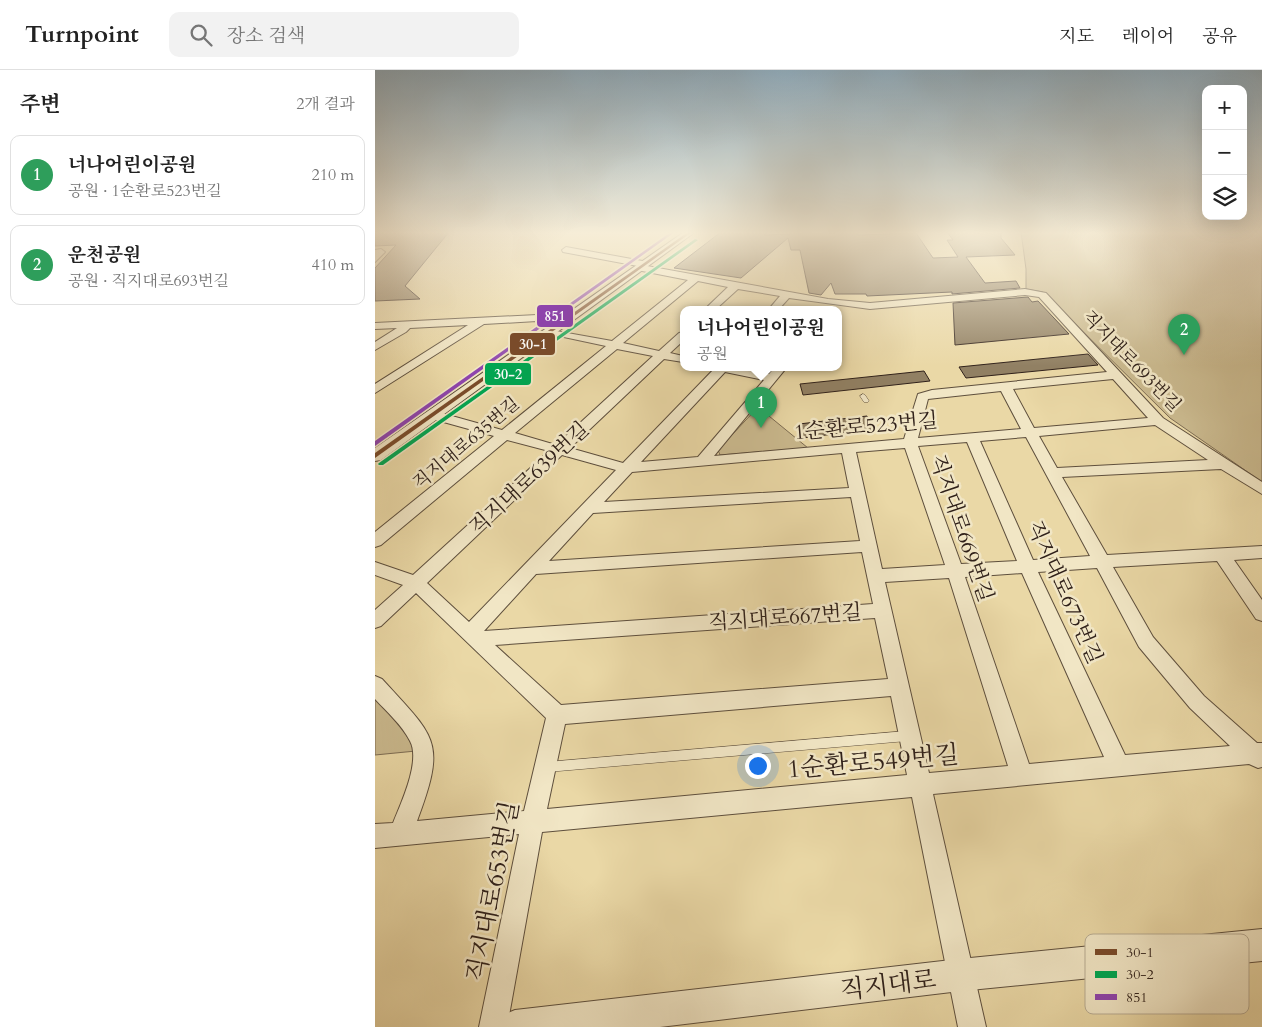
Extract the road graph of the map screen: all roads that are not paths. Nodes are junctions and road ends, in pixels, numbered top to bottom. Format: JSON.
{"nodes":[{"id":1,"x":627,"y":277,"type":"edge"},
{"id":2,"x":690,"y":277,"type":"edge"},
{"id":3,"x":696,"y":278,"type":"junction"},
{"id":4,"x":736,"y":285,"type":"junction"},
{"id":5,"x":786,"y":295,"type":"junction"},
{"id":6,"x":713,"y":306,"type":"edge"},
{"id":7,"x":777,"y":306,"type":"edge"},
{"id":8,"x":825,"y":306,"type":"edge"},
{"id":9,"x":565,"y":320,"type":"junction"},
{"id":10,"x":481,"y":321,"type":"junction"},
{"id":11,"x":407,"y":324,"type":"junction"},
{"id":12,"x":375,"y":326,"type":"edge"},
{"id":13,"x":549,"y":331,"type":"junction"},
{"id":14,"x":680,"y":338,"type":"edge"},
{"id":15,"x":612,"y":344,"type":"junction"},
{"id":16,"x":375,"y":348,"type":"edge"},
{"id":17,"x":662,"y":355,"type":"junction"},
{"id":18,"x":680,"y":359,"type":"edge"},
{"id":19,"x":717,"y":371,"type":"edge"},
{"id":20,"x":740,"y":371,"type":"edge"},
{"id":21,"x":778,"y":371,"type":"edge"},
{"id":22,"x":1117,"y":375,"type":"junction"},
{"id":23,"x":773,"y":378,"type":"junction"},
{"id":24,"x":1005,"y":387,"type":"junction"},
{"id":25,"x":375,"y":389,"type":"edge"},
{"id":26,"x":434,"y":415,"type":"junction"},
{"id":27,"x":1158,"y":421,"type":"junction"},
{"id":28,"x":1032,"y":432,"type":"junction"},
{"id":29,"x":505,"y":434,"type":"junction"},
{"id":30,"x":972,"y":437,"type":"junction"},
{"id":31,"x":911,"y":442,"type":"junction"},
{"id":32,"x":848,"y":447,"type":"junction"},
{"id":33,"x":559,"y":450,"type":"junction"},
{"id":34,"x":375,"y":456,"type":"edge"},
{"id":35,"x":703,"y":461,"type":"junction"},
{"id":36,"x":1224,"y":464,"type":"junction"},
{"id":37,"x":625,"y":468,"type":"junction"},
{"id":38,"x":1053,"y":473,"type":"junction"},
{"id":39,"x":1262,"y":489,"type":"edge"},
{"id":40,"x":858,"y":492,"type":"junction"},
{"id":41,"x":589,"y":508,"type":"junction"},
{"id":42,"x":375,"y":541,"type":"edge"},
{"id":43,"x":870,"y":546,"type":"junction"},
{"id":44,"x":1262,"y":552,"type":"edge"},
{"id":45,"x":1222,"y":555,"type":"junction"},
{"id":46,"x":1101,"y":561,"type":"junction"},
{"id":47,"x":1027,"y":566,"type":"junction"},
{"id":48,"x":375,"y":568,"type":"edge"},
{"id":49,"x":534,"y":568,"type":"junction"},
{"id":50,"x":955,"y":571,"type":"junction"},
{"id":51,"x":876,"y":576,"type":"junction"},
{"id":52,"x":416,"y":583,"type":"junction"},
{"id":53,"x":882,"y":610,"type":"junction"},
{"id":54,"x":1262,"y":614,"type":"edge"},
{"id":55,"x":375,"y":621,"type":"edge"},
{"id":56,"x":472,"y":636,"type":"junction"},
{"id":57,"x":375,"y":685,"type":"edge"},
{"id":58,"x":898,"y":687,"type":"junction"},
{"id":59,"x":719,"y":702,"type":"joint"},
{"id":60,"x":557,"y":715,"type":"junction"},
{"id":61,"x":908,"y":736,"type":"junction"},
{"id":62,"x":1259,"y":756,"type":"edge"},
{"id":63,"x":1118,"y":765,"type":"junction"},
{"id":64,"x":545,"y":767,"type":"junction"},
{"id":65,"x":1021,"y":774,"type":"junction"},
{"id":66,"x":919,"y":784,"type":"junction"},
{"id":67,"x":533,"y":820,"type":"junction"},
{"id":68,"x":399,"y":834,"type":"junction"},
{"id":69,"x":375,"y":836,"type":"edge"},
{"id":70,"x":1262,"y":945,"type":"edge"},
{"id":71,"x":1249,"y":946,"type":"edge"},
{"id":72,"x":1085,"y":963,"type":"edge"},
{"id":73,"x":960,"y":975,"type":"junction"},
{"id":74,"x":493,"y":1027,"type":"edge"},
{"id":75,"x":515,"y":1027,"type":"edge"},
{"id":76,"x":972,"y":1027,"type":"edge"}],
"edges":[{"from":1,"to":9,"type":"street"},
{"from":2,"to":3,"type":"street"},
{"from":3,"to":4,"type":"street"},
{"from":3,"to":15,"type":"street","name":"직지대로635번길"},
{"from":4,"to":5,"type":"street"},
{"from":4,"to":6,"type":"street"},
{"from":5,"to":7,"type":"street"},
{"from":5,"to":8,"type":"street"},
{"from":8,"to":22,"type":"street","name":"직지대로693번길"},
{"from":9,"to":10,"type":"street"},
{"from":9,"to":13,"type":"street"},
{"from":10,"to":11,"type":"street"},
{"from":10,"to":25,"type":"street"},
{"from":11,"to":12,"type":"street"},
{"from":11,"to":16,"type":"street"},
{"from":13,"to":15,"type":"street"},
{"from":13,"to":26,"type":"street"},
{"from":14,"to":17,"type":"street","name":"직지대로639번길"},
{"from":15,"to":17,"type":"street"},
{"from":15,"to":29,"type":"street","name":"직지대로635번길"},
{"from":17,"to":18,"type":"street"},
{"from":17,"to":33,"type":"street","name":"직지대로639번길"},
{"from":19,"to":37,"type":"street"},
{"from":20,"to":23,"type":"street"},
{"from":21,"to":23,"type":"street"},
{"from":22,"to":24,"type":"street","name":"직지대로669번길"},
{"from":22,"to":27,"type":"street","name":"직지대로693번길"},
{"from":23,"to":35,"type":"street"},
{"from":24,"to":28,"type":"street"},
{"from":24,"to":31,"type":"street","name":"직지대로669번길"},
{"from":26,"to":29,"type":"street","name":"1순환로523번길"},
{"from":26,"to":34,"type":"street"},
{"from":27,"to":28,"type":"street","name":"1순환로523번길"},
{"from":27,"to":36,"type":"street","name":"직지대로693번길"},
{"from":28,"to":30,"type":"street","name":"1순환로523번길"},
{"from":28,"to":38,"type":"street"},
{"from":29,"to":33,"type":"street","name":"1순환로523번길"},
{"from":29,"to":42,"type":"street","name":"직지대로635번길"},
{"from":30,"to":31,"type":"street","name":"1순환로523번길"},
{"from":30,"to":47,"type":"street","name":"직지대로673번길"},
{"from":31,"to":32,"type":"street","name":"1순환로523번길"},
{"from":31,"to":50,"type":"street","name":"직지대로669번길"},
{"from":32,"to":35,"type":"street","name":"1순환로523번길"},
{"from":32,"to":40,"type":"street","name":"직지대로667번길"},
{"from":33,"to":37,"type":"street","name":"1순환로523번길"},
{"from":33,"to":52,"type":"street","name":"직지대로639번길"},
{"from":35,"to":37,"type":"street","name":"1순환로523번길"},
{"from":36,"to":38,"type":"street"},
{"from":36,"to":39,"type":"street","name":"직지대로693번길"},
{"from":37,"to":41,"type":"street"},
{"from":38,"to":46,"type":"street"},
{"from":40,"to":41,"type":"street"},
{"from":40,"to":43,"type":"street","name":"직지대로667번길"},
{"from":41,"to":49,"type":"street"},
{"from":43,"to":49,"type":"street"},
{"from":43,"to":51,"type":"street","name":"직지대로667번길"},
{"from":44,"to":45,"type":"street"},
{"from":45,"to":46,"type":"street"},
{"from":45,"to":54,"type":"street"},
{"from":46,"to":47,"type":"street"},
{"from":46,"to":62,"type":"street"},
{"from":47,"to":50,"type":"street"},
{"from":47,"to":63,"type":"street","name":"직지대로673번길"},
{"from":48,"to":52,"type":"street"},
{"from":49,"to":56,"type":"street"},
{"from":50,"to":51,"type":"street"},
{"from":50,"to":65,"type":"street","name":"직지대로669번길"},
{"from":51,"to":53,"type":"street","name":"직지대로667번길"},
{"from":52,"to":55,"type":"street","name":"직지대로639번길"},
{"from":52,"to":56,"type":"street"},
{"from":53,"to":56,"type":"street","name":"직지대로667번길"},
{"from":53,"to":58,"type":"street","name":"직지대로667번길"},
{"from":56,"to":60,"type":"street"},
{"from":57,"to":68,"type":"street"},
{"from":58,"to":59,"type":"street"},
{"from":58,"to":61,"type":"street","name":"직지대로667번길"},
{"from":59,"to":60,"type":"street"},
{"from":60,"to":64,"type":"street","name":"직지대로653번길"},
{"from":61,"to":64,"type":"lane"},
{"from":61,"to":66,"type":"street","name":"직지대로667번길"},
{"from":62,"to":63,"type":"street","name":"1순환로549번길"},
{"from":63,"to":65,"type":"street","name":"1순환로549번길"},
{"from":64,"to":67,"type":"street","name":"직지대로653번길"},
{"from":65,"to":66,"type":"street","name":"1순환로549번길"},
{"from":66,"to":67,"type":"street","name":"1순환로549번길"},
{"from":66,"to":73,"type":"street","name":"직지대로667번길"},
{"from":67,"to":68,"type":"street","name":"1순환로549번길"},
{"from":67,"to":74,"type":"street","name":"직지대로653번길"},
{"from":68,"to":69,"type":"street","name":"1순환로549번길"},
{"from":70,"to":71,"type":"street","name":"직지대로"},
{"from":72,"to":73,"type":"street","name":"직지대로"},
{"from":73,"to":75,"type":"street","name":"직지대로"},
{"from":73,"to":76,"type":"street","name":"직지대로667번길"}]}
